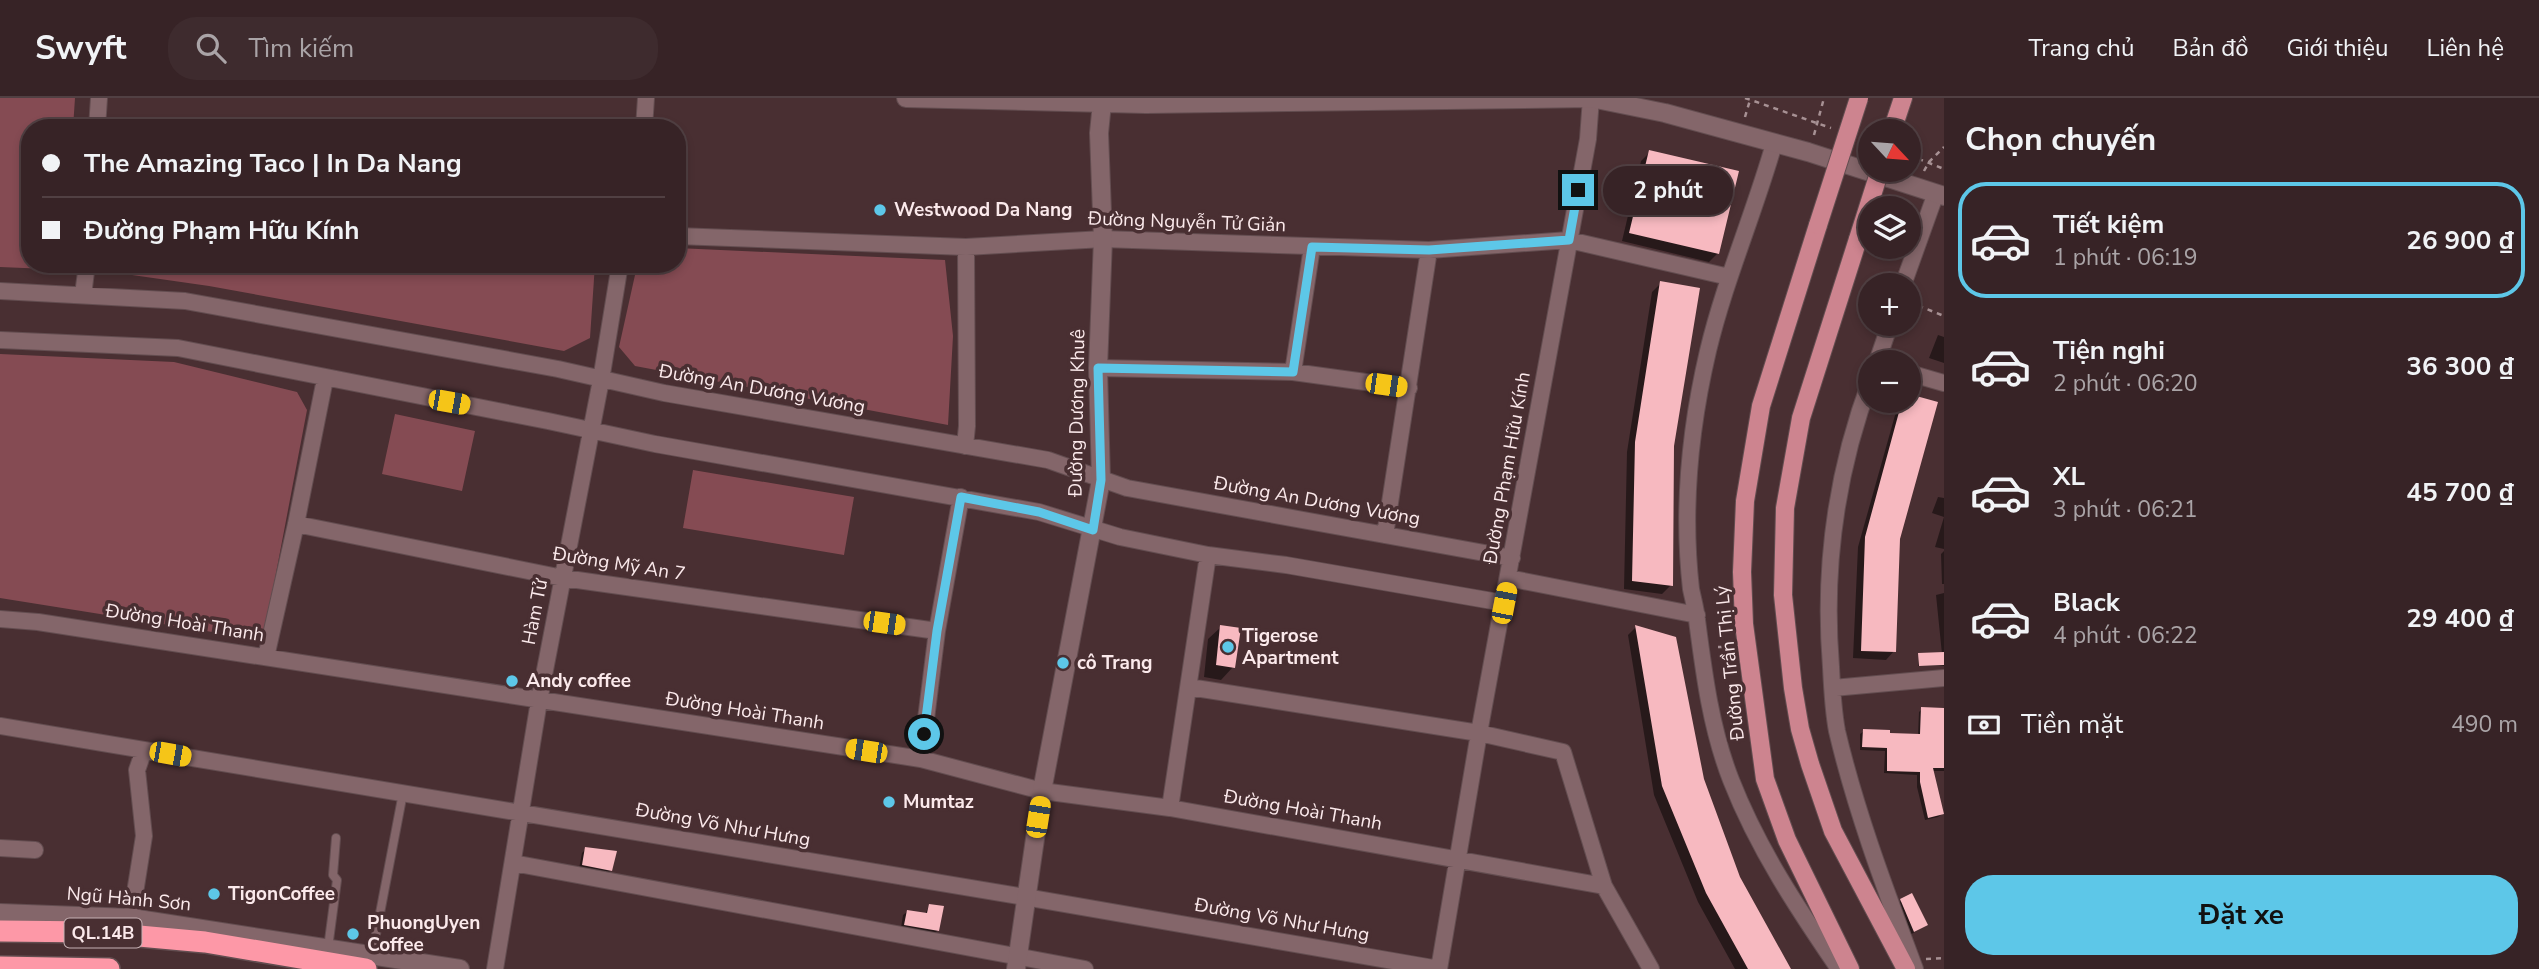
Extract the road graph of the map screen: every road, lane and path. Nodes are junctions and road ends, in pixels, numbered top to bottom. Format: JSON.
{"nodes":[{"id":1,"x":99,"y":98,"type":"edge"},
{"id":2,"x":646,"y":98,"type":"edge"},
{"id":3,"x":906,"y":98,"type":"edge"},
{"id":4,"x":1591,"y":98,"type":"edge"},
{"id":5,"x":1745,"y":98,"type":"edge"},
{"id":6,"x":1824,"y":98,"type":"edge"},
{"id":7,"x":1859,"y":98,"type":"edge"},
{"id":8,"x":1903,"y":98,"type":"edge"},
{"id":9,"x":1102,"y":103,"type":"junction"},
{"id":10,"x":98,"y":119,"type":"edge"},
{"id":11,"x":645,"y":119,"type":"edge"},
{"id":12,"x":1896,"y":119,"type":"edge"},
{"id":13,"x":1818,"y":123,"type":"junction"},
{"id":14,"x":1839,"y":130,"type":"dead end"},
{"id":15,"x":1774,"y":144,"type":"junction"},
{"id":16,"x":1944,"y":148,"type":"edge"},
{"id":17,"x":1808,"y":152,"type":"junction"},
{"id":18,"x":1922,"y":160,"type":"edge"},
{"id":19,"x":1929,"y":162,"type":"junction"},
{"id":20,"x":1944,"y":169,"type":"edge"},
{"id":21,"x":1876,"y":182,"type":"edge"},
{"id":22,"x":1940,"y":195,"type":"edge"},
{"id":23,"x":686,"y":236,"type":"edge"},
{"id":24,"x":1103,"y":239,"type":"junction"},
{"id":25,"x":1569,"y":240,"type":"junction"},
{"id":26,"x":966,"y":247,"type":"junction"},
{"id":27,"x":1312,"y":247,"type":"junction"},
{"id":28,"x":1429,"y":250,"type":"junction"},
{"id":29,"x":86,"y":273,"type":"edge"},
{"id":30,"x":619,"y":273,"type":"edge"},
{"id":31,"x":1908,"y":273,"type":"edge"},
{"id":32,"x":1729,"y":277,"type":"junction"},
{"id":33,"x":0,"y":291,"type":"edge"},
{"id":34,"x":83,"y":295,"type":"junction"},
{"id":35,"x":1921,"y":307,"type":"edge"},
{"id":36,"x":1944,"y":316,"type":"edge"},
{"id":37,"x":0,"y":340,"type":"edge"},
{"id":38,"x":1098,"y":368,"type":"junction"},
{"id":39,"x":1293,"y":372,"type":"junction"},
{"id":40,"x":1921,"y":376,"type":"edge"},
{"id":41,"x":324,"y":379,"type":"junction"},
{"id":42,"x":601,"y":380,"type":"junction"},
{"id":43,"x":1944,"y":383,"type":"edge"},
{"id":44,"x":1409,"y":388,"type":"junction"},
{"id":45,"x":1858,"y":413,"type":"edge"},
{"id":46,"x":590,"y":432,"type":"junction"},
{"id":47,"x":965,"y":446,"type":"junction"},
{"id":48,"x":1101,"y":480,"type":"junction"},
{"id":49,"x":961,"y":497,"type":"junction"},
{"id":50,"x":296,"y":524,"type":"junction"},
{"id":51,"x":1093,"y":530,"type":"junction"},
{"id":52,"x":1385,"y":535,"type":"junction"},
{"id":53,"x":1208,"y":555,"type":"junction"},
{"id":54,"x":1512,"y":558,"type":"junction"},
{"id":55,"x":563,"y":578,"type":"junction"},
{"id":56,"x":1508,"y":579,"type":"junction"},
{"id":57,"x":1504,"y":603,"type":"junction"},
{"id":58,"x":1697,"y":615,"type":"junction"},
{"id":59,"x":0,"y":619,"type":"edge"},
{"id":60,"x":937,"y":631,"type":"junction"},
{"id":61,"x":266,"y":657,"type":"junction"},
{"id":62,"x":1944,"y":678,"type":"edge"},
{"id":63,"x":1189,"y":687,"type":"junction"},
{"id":64,"x":1833,"y":688,"type":"junction"},
{"id":65,"x":539,"y":701,"type":"junction"},
{"id":66,"x":0,"y":726,"type":"edge"},
{"id":67,"x":1479,"y":733,"type":"junction"},
{"id":68,"x":144,"y":750,"type":"junction"},
{"id":69,"x":921,"y":759,"type":"junction"},
{"id":70,"x":1042,"y":791,"type":"junction"},
{"id":71,"x":403,"y":793,"type":"junction"},
{"id":72,"x":1170,"y":808,"type":"junction"},
{"id":73,"x":521,"y":812,"type":"junction"},
{"id":74,"x":336,"y":838,"type":"dead end"},
{"id":75,"x":0,"y":848,"type":"edge"},
{"id":76,"x":35,"y":850,"type":"dead end"},
{"id":77,"x":1458,"y":858,"type":"junction"},
{"id":78,"x":513,"y":863,"type":"junction"},
{"id":79,"x":1604,"y":886,"type":"junction"},
{"id":80,"x":1025,"y":897,"type":"junction"},
{"id":81,"x":0,"y":913,"type":"edge"},
{"id":82,"x":131,"y":918,"type":"junction"},
{"id":83,"x":0,"y":931,"type":"edge"},
{"id":84,"x":328,"y":948,"type":"junction"},
{"id":85,"x":369,"y":962,"type":"edge"},
{"id":86,"x":1017,"y":963,"type":"edge"},
{"id":87,"x":0,"y":967,"type":"edge"},
{"id":88,"x":40,"y":968,"type":"edge"},
{"id":89,"x":109,"y":969,"type":"edge"},
{"id":90,"x":460,"y":969,"type":"edge"},
{"id":91,"x":495,"y":969,"type":"edge"},
{"id":92,"x":1085,"y":969,"type":"edge"},
{"id":93,"x":1439,"y":969,"type":"edge"},
{"id":94,"x":1651,"y":969,"type":"edge"},
{"id":95,"x":1839,"y":969,"type":"edge"},
{"id":96,"x":1850,"y":969,"type":"edge"},
{"id":97,"x":1906,"y":969,"type":"edge"},
{"id":98,"x":1915,"y":969,"type":"edge"}],
"edges":[{"from":1,"to":10,"type":"street"},
{"from":2,"to":11,"type":"street"},
{"from":3,"to":9,"type":"main road"},
{"from":4,"to":9,"type":"main road"},
{"from":4,"to":15,"type":"main road"},
{"from":4,"to":25,"type":"street","name":"Đường Phạm Hữu Kính"},
{"from":5,"to":13,"type":"path"},
{"from":6,"to":13,"type":"path"},
{"from":7,"to":96,"type":"main road","name":"Đường Trần Thị Lý","bridge":true},
{"from":8,"to":12,"type":"main road"},
{"from":9,"to":24,"type":"main road","name":"Đường Dương Khuê"},
{"from":13,"to":14,"type":"path"},
{"from":13,"to":17,"type":"path"},
{"from":15,"to":17,"type":"main road"},
{"from":15,"to":32,"type":"street"},
{"from":16,"to":19,"type":"path"},
{"from":17,"to":22,"type":"main road"},
{"from":18,"to":19,"type":"path"},
{"from":19,"to":20,"type":"path"},
{"from":21,"to":97,"type":"main road","bridge":true},
{"from":22,"to":31,"type":"street"},
{"from":23,"to":26,"type":"street","name":"Đường Nguyễn Tử Giản"},
{"from":24,"to":26,"type":"street","name":"Đường Nguyễn Tử Giản"},
{"from":24,"to":27,"type":"street","name":"Đường Nguyễn Tử Giản"},
{"from":24,"to":38,"type":"main road","name":"Đường Dương Khuê"},
{"from":25,"to":28,"type":"street","name":"Đường Nguyễn Tử Giản"},
{"from":25,"to":32,"type":"street","name":"Đường Nguyễn Tử Giản"},
{"from":25,"to":54,"type":"street","name":"Đường Phạm Hữu Kính"},
{"from":26,"to":47,"type":"street"},
{"from":27,"to":28,"type":"street","name":"Đường Nguyễn Tử Giản"},
{"from":27,"to":39,"type":"street"},
{"from":28,"to":44,"type":"street"},
{"from":29,"to":34,"type":"street"},
{"from":30,"to":42,"type":"street","name":"Hàm Tử"},
{"from":32,"to":58,"type":"street"},
{"from":33,"to":34,"type":"street","name":"Đường An Dương Vương"},
{"from":34,"to":42,"type":"street","name":"Đường An Dương Vương"},
{"from":35,"to":36,"type":"path"},
{"from":37,"to":41,"type":"street"},
{"from":38,"to":39,"type":"street"},
{"from":38,"to":48,"type":"main road","name":"Đường Dương Khuê"},
{"from":39,"to":44,"type":"street"},
{"from":40,"to":43,"type":"street"},
{"from":41,"to":46,"type":"street"},
{"from":41,"to":50,"type":"street"},
{"from":42,"to":46,"type":"street","name":"Hàm Tử"},
{"from":42,"to":47,"type":"street","name":"Đường An Dương Vương"},
{"from":44,"to":52,"type":"street"},
{"from":45,"to":64,"type":"street"},
{"from":46,"to":49,"type":"street"},
{"from":46,"to":55,"type":"street","name":"Hàm Tử"},
{"from":47,"to":48,"type":"street","name":"Đường An Dương Vương"},
{"from":48,"to":51,"type":"main road","name":"Đường Dương Khuê"},
{"from":48,"to":52,"type":"street","name":"Đường An Dương Vương"},
{"from":49,"to":51,"type":"street"},
{"from":49,"to":60,"type":"street"},
{"from":50,"to":55,"type":"street","name":"Đường Mỹ An 7"},
{"from":50,"to":61,"type":"street"},
{"from":51,"to":53,"type":"street"},
{"from":51,"to":70,"type":"main road","name":"Đường Dương Khuê"},
{"from":52,"to":54,"type":"street","name":"Đường An Dương Vương"},
{"from":53,"to":57,"type":"street"},
{"from":53,"to":63,"type":"street"},
{"from":54,"to":56,"type":"street","name":"Đường Phạm Hữu Kính"},
{"from":55,"to":60,"type":"street","name":"Đường Mỹ An 7"},
{"from":55,"to":65,"type":"street","name":"Hàm Tử"},
{"from":56,"to":57,"type":"street","name":"Đường Phạm Hữu Kính"},
{"from":56,"to":58,"type":"street"},
{"from":57,"to":67,"type":"street","name":"Đường Phạm Hữu Kính"},
{"from":58,"to":95,"type":"street"},
{"from":59,"to":61,"type":"street","name":"Đường Hoài Thanh"},
{"from":60,"to":69,"type":"street"},
{"from":61,"to":65,"type":"street","name":"Đường Hoài Thanh"},
{"from":62,"to":64,"type":"street"},
{"from":63,"to":67,"type":"street"},
{"from":63,"to":72,"type":"street"},
{"from":64,"to":98,"type":"street"},
{"from":65,"to":69,"type":"street","name":"Đường Hoài Thanh"},
{"from":65,"to":73,"type":"street","name":"Hàm Tử"},
{"from":66,"to":68,"type":"street","name":"Đường Võ Như Hưng"},
{"from":67,"to":77,"type":"street","name":"Đường Phạm Hữu Kính"},
{"from":67,"to":79,"type":"street"},
{"from":68,"to":71,"type":"street","name":"Đường Võ Như Hưng"},
{"from":68,"to":82,"type":"street"},
{"from":69,"to":70,"type":"street","name":"Đường Hoài Thanh"},
{"from":70,"to":72,"type":"street","name":"Đường Hoài Thanh"},
{"from":70,"to":80,"type":"main road","name":"Đường Dương Khuê"},
{"from":71,"to":73,"type":"street","name":"Đường Võ Như Hưng"},
{"from":71,"to":85,"type":"lane"},
{"from":72,"to":77,"type":"street","name":"Đường Hoài Thanh"},
{"from":73,"to":78,"type":"street","name":"Hàm Tử"},
{"from":73,"to":80,"type":"street","name":"Đường Võ Như Hưng"},
{"from":74,"to":84,"type":"lane"},
{"from":75,"to":76,"type":"street"},
{"from":77,"to":79,"type":"street","name":"Đường Hoài Thanh"},
{"from":77,"to":93,"type":"street","name":"Đường Phạm Hữu Kính"},
{"from":78,"to":86,"type":"street"},
{"from":78,"to":91,"type":"street","name":"Hàm Tử"},
{"from":79,"to":94,"type":"street"},
{"from":80,"to":86,"type":"main road","name":"Đường Dương Khuê"},
{"from":80,"to":93,"type":"street","name":"Đường Võ Như Hưng"},
{"from":81,"to":82,"type":"main road","name":"Ngũ Hành Sơn"},
{"from":82,"to":84,"type":"main road","name":"Ngũ Hành Sơn"},
{"from":83,"to":85,"type":"highway","name":"Ngũ Hành Sơn","number":"QL.14B"},
{"from":84,"to":85,"type":"main road","name":"Ngũ Hành Sơn"},
{"from":85,"to":90,"type":"main road","name":"Ngũ Hành Sơn"},
{"from":86,"to":92,"type":"street"},
{"from":87,"to":88,"type":"highway","number":"QL.14B"},
{"from":88,"to":89,"type":"highway","number":"QL.14B"}]}
